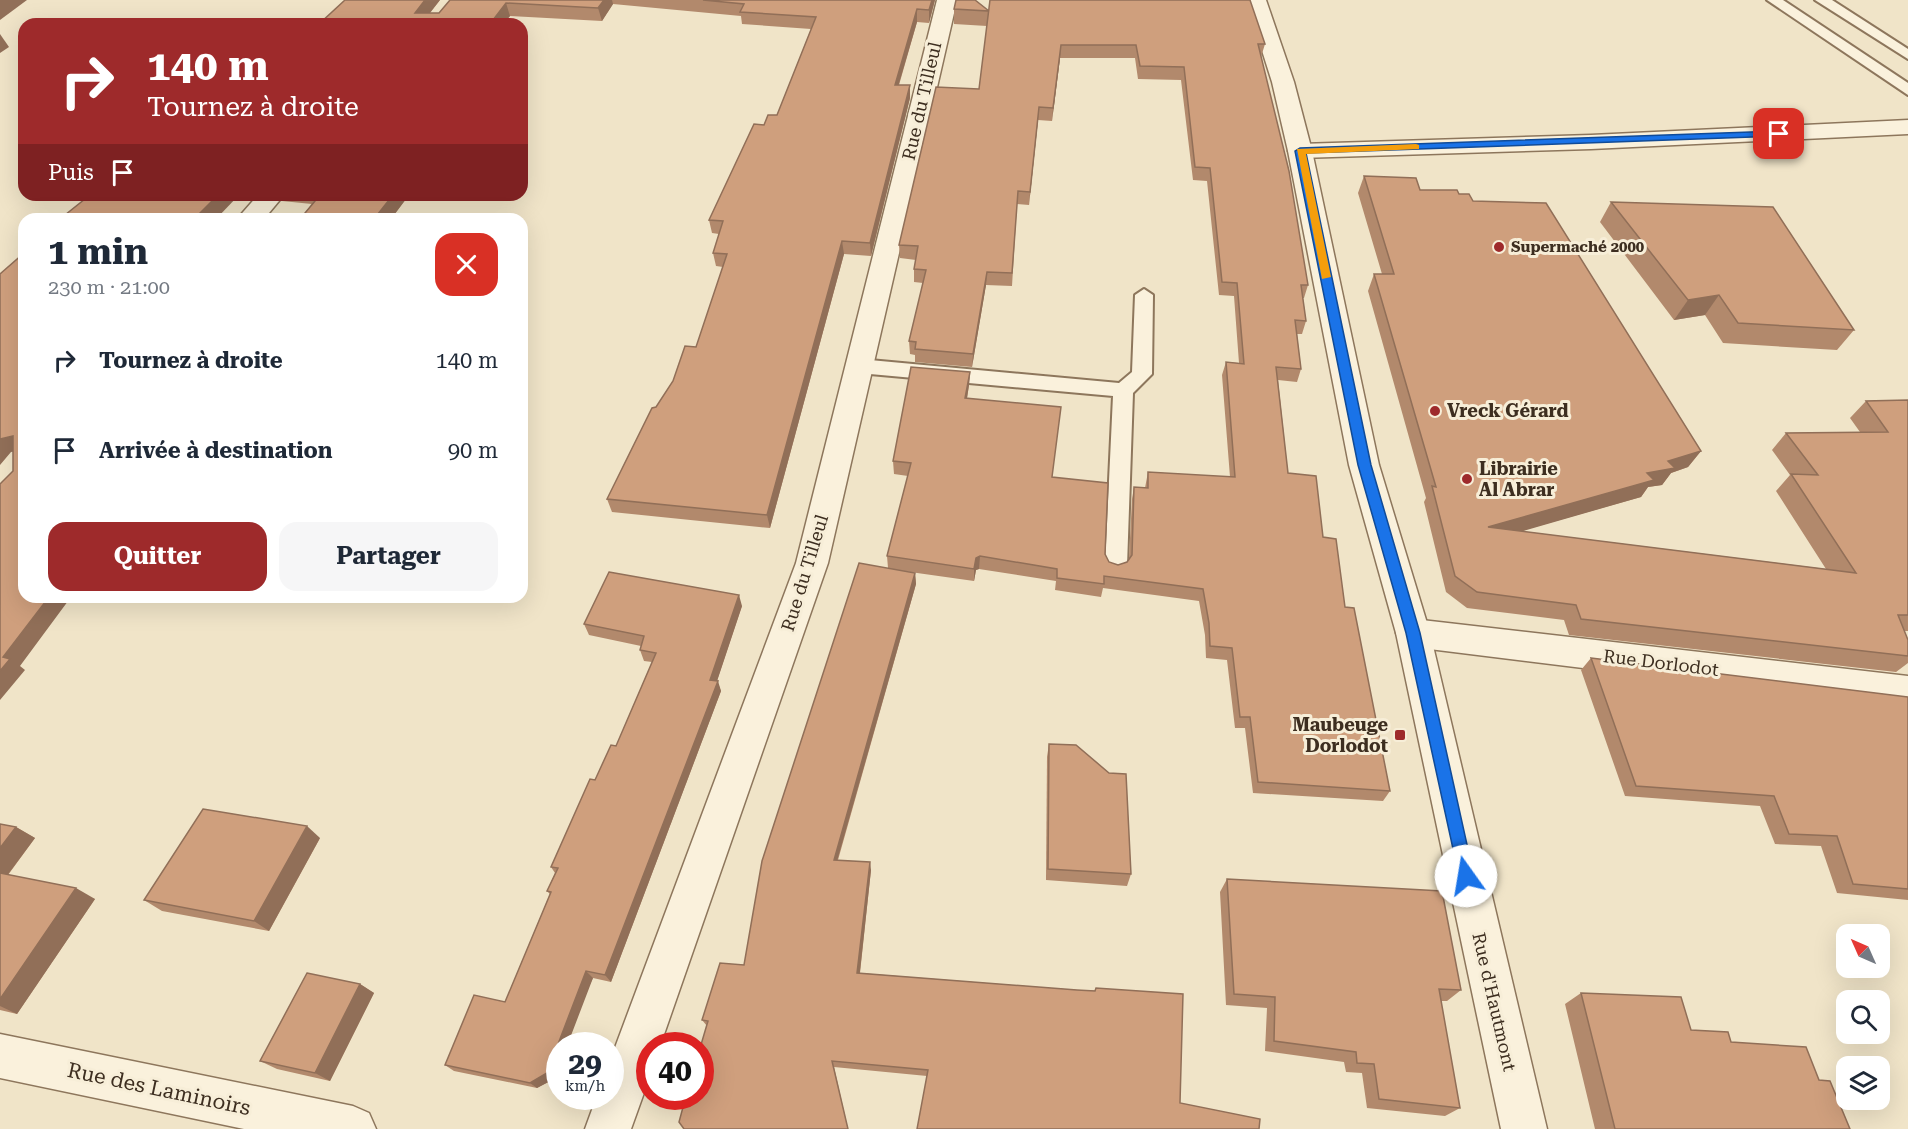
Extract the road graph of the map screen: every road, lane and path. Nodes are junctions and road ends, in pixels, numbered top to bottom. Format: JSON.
{"nodes":[{"id":1,"x":946,"y":0,"type":"edge"},
{"id":2,"x":1256,"y":0,"type":"edge"},
{"id":3,"x":1774,"y":0,"type":"edge"},
{"id":4,"x":1822,"y":0,"type":"edge"},
{"id":5,"x":1908,"y":55,"type":"edge"},
{"id":6,"x":1908,"y":90,"type":"edge"},
{"id":7,"x":1908,"y":127,"type":"edge"},
{"id":8,"x":1300,"y":151,"type":"junction"},
{"id":9,"x":266,"y":201,"type":"edge"},
{"id":10,"x":256,"y":213,"type":"edge"},
{"id":11,"x":1144,"y":295,"type":"dead end"},
{"id":12,"x":859,"y":366,"type":"junction"},
{"id":13,"x":1123,"y":390,"type":"junction"},
{"id":14,"x":1116,"y":566,"type":"edge"},
{"id":15,"x":1413,"y":633,"type":"junction"},
{"id":16,"x":1908,"y":692,"type":"edge"},
{"id":17,"x":0,"y":1056,"type":"edge"},
{"id":18,"x":353,"y":1129,"type":"edge"},
{"id":19,"x":608,"y":1129,"type":"edge"},
{"id":20,"x":1524,"y":1129,"type":"edge"}],
"edges":[{"from":1,"to":12,"type":"street","name":"Rue du Tilleul"},
{"from":2,"to":8,"type":"street","name":"Rue d'Hautmont"},
{"from":3,"to":6,"type":"lane"},
{"from":4,"to":5,"type":"lane"},
{"from":7,"to":8,"type":"street"},
{"from":8,"to":15,"type":"street","name":"Rue d'Hautmont"},
{"from":9,"to":10,"type":"street"},
{"from":11,"to":13,"type":"lane"},
{"from":12,"to":13,"type":"lane"},
{"from":12,"to":19,"type":"street","name":"Rue du Tilleul"},
{"from":13,"to":14,"type":"lane"},
{"from":15,"to":16,"type":"street","name":"Rue Dorlodot"},
{"from":15,"to":20,"type":"street","name":"Rue d'Hautmont"},
{"from":17,"to":18,"type":"street","name":"Rue des Laminoirs"}]}
